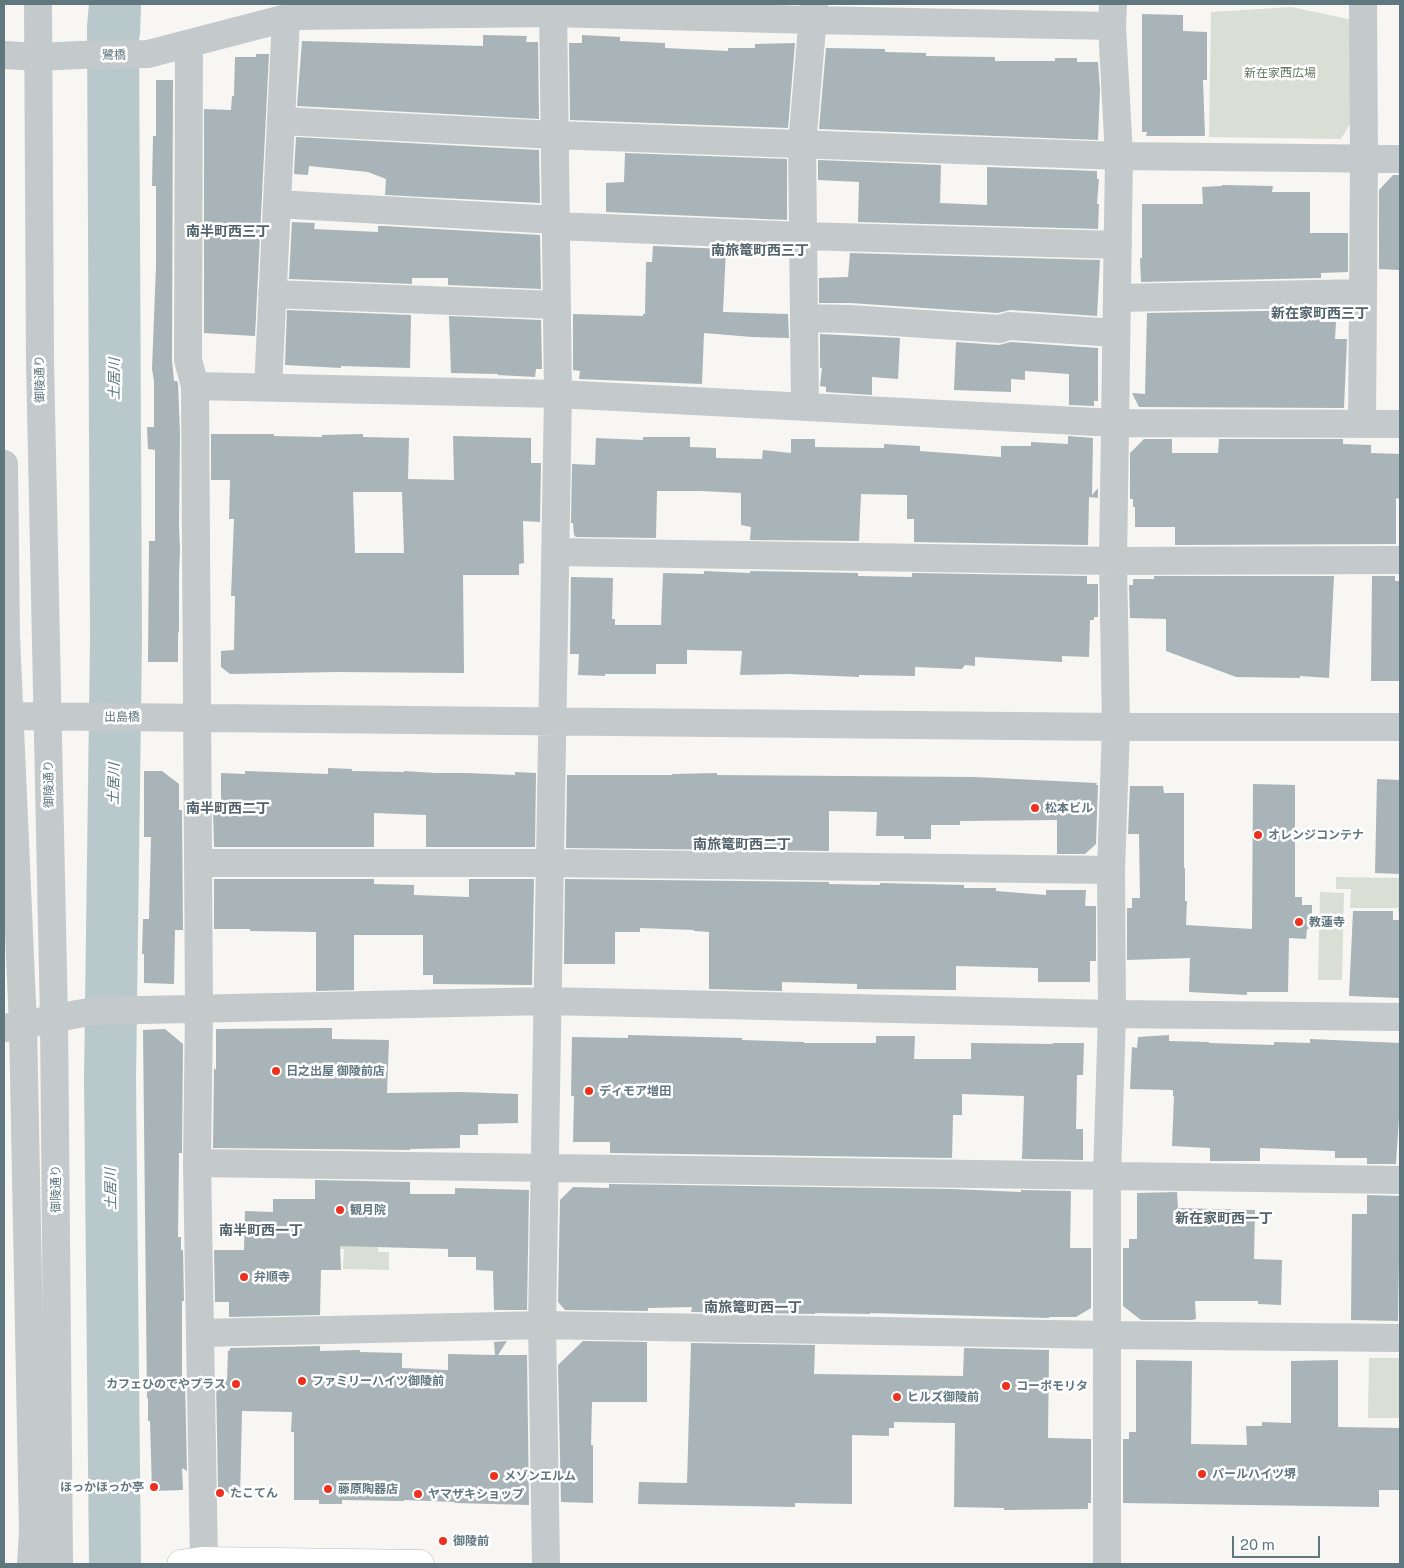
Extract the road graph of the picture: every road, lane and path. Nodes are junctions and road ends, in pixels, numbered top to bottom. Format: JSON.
{"nodes":[{"id":1,"x":38,"y":4,"type":"edge"},
{"id":2,"x":1363,"y":4,"type":"edge"},
{"id":3,"x":553,"y":8,"type":"edge"},
{"id":4,"x":291,"y":12,"type":"edge"},
{"id":5,"x":813,"y":12,"type":"edge"},
{"id":6,"x":992,"y":13,"type":"edge"},
{"id":7,"x":1113,"y":15,"type":"edge"},
{"id":8,"x":189,"y":44,"type":"junction"},
{"id":9,"x":4,"y":54,"type":"edge"},
{"id":10,"x":38,"y":57,"type":"junction"},
{"id":11,"x":281,"y":121,"type":"junction"},
{"id":12,"x":555,"y":135,"type":"junction"},
{"id":13,"x":802,"y":144,"type":"junction"},
{"id":14,"x":1119,"y":156,"type":"junction"},
{"id":15,"x":1364,"y":159,"type":"junction"},
{"id":16,"x":1400,"y":159,"type":"edge"},
{"id":17,"x":277,"y":204,"type":"junction"},
{"id":18,"x":556,"y":223,"type":"junction"},
{"id":19,"x":803,"y":236,"type":"junction"},
{"id":20,"x":1118,"y":244,"type":"junction"},
{"id":21,"x":1363,"y":293,"type":"junction"},
{"id":22,"x":272,"y":294,"type":"junction"},
{"id":23,"x":1117,"y":298,"type":"junction"},
{"id":24,"x":557,"y":305,"type":"junction"},
{"id":25,"x":804,"y":318,"type":"junction"},
{"id":26,"x":1116,"y":333,"type":"junction"},
{"id":27,"x":195,"y":386,"type":"junction"},
{"id":28,"x":268,"y":388,"type":"junction"},
{"id":29,"x":558,"y":394,"type":"junction"},
{"id":30,"x":805,"y":407,"type":"junction"},
{"id":31,"x":1114,"y":423,"type":"junction"},
{"id":32,"x":1362,"y":423,"type":"junction"},
{"id":33,"x":1400,"y":424,"type":"edge"},
{"id":34,"x":4,"y":464,"type":"edge"},
{"id":35,"x":555,"y":552,"type":"junction"},
{"id":36,"x":1400,"y":560,"type":"edge"},
{"id":37,"x":1113,"y":561,"type":"junction"},
{"id":38,"x":5,"y":636,"type":"edge"},
{"id":39,"x":9,"y":716,"type":"junction"},
{"id":40,"x":48,"y":716,"type":"junction"},
{"id":41,"x":197,"y":718,"type":"junction"},
{"id":42,"x":553,"y":721,"type":"junction"},
{"id":43,"x":1116,"y":727,"type":"junction"},
{"id":44,"x":1400,"y":727,"type":"edge"},
{"id":45,"x":198,"y":863,"type":"junction"},
{"id":46,"x":550,"y":863,"type":"junction"},
{"id":47,"x":1112,"y":870,"type":"junction"},
{"id":48,"x":547,"y":1001,"type":"junction"},
{"id":49,"x":199,"y":1009,"type":"junction"},
{"id":50,"x":1112,"y":1014,"type":"junction"},
{"id":51,"x":1400,"y":1017,"type":"edge"},
{"id":52,"x":54,"y":1018,"type":"junction"},
{"id":53,"x":13,"y":1026,"type":"edge"},
{"id":54,"x":197,"y":1163,"type":"junction"},
{"id":55,"x":544,"y":1168,"type":"junction"},
{"id":56,"x":1107,"y":1175,"type":"junction"},
{"id":57,"x":1400,"y":1180,"type":"edge"},
{"id":58,"x":542,"y":1325,"type":"junction"},
{"id":59,"x":200,"y":1333,"type":"junction"},
{"id":60,"x":1106,"y":1335,"type":"junction"},
{"id":61,"x":1400,"y":1338,"type":"edge"},
{"id":62,"x":192,"y":1563,"type":"edge"},
{"id":63,"x":31,"y":1564,"type":"edge"},
{"id":64,"x":59,"y":1564,"type":"edge"},
{"id":65,"x":420,"y":1564,"type":"edge"},
{"id":66,"x":546,"y":1564,"type":"edge"},
{"id":67,"x":1107,"y":1564,"type":"edge"}],
"edges":[{"from":1,"to":10,"type":"street","name":"御陵通り"},
{"from":2,"to":15,"type":"street"},
{"from":3,"to":4,"type":"street","name":"鷺橋"},
{"from":3,"to":5,"type":"street","name":"鷺橋"},
{"from":3,"to":12,"type":"street"},
{"from":4,"to":8,"type":"street","name":"鷺橋"},
{"from":4,"to":11,"type":"street"},
{"from":5,"to":6,"type":"street","name":"鷺橋"},
{"from":5,"to":13,"type":"street"},
{"from":6,"to":7,"type":"street","name":"鷺橋"},
{"from":7,"to":14,"type":"street"},
{"from":8,"to":10,"type":"street","name":"鷺橋"},
{"from":8,"to":27,"type":"street"},
{"from":9,"to":10,"type":"street","name":"鷺橋"},
{"from":10,"to":40,"type":"street","name":"御陵通り"},
{"from":11,"to":12,"type":"street"},
{"from":11,"to":17,"type":"street"},
{"from":12,"to":13,"type":"street"},
{"from":12,"to":18,"type":"street"},
{"from":13,"to":14,"type":"street"},
{"from":13,"to":19,"type":"street"},
{"from":14,"to":15,"type":"street"},
{"from":14,"to":20,"type":"street"},
{"from":15,"to":16,"type":"street"},
{"from":15,"to":21,"type":"street"},
{"from":17,"to":18,"type":"street"},
{"from":17,"to":22,"type":"street"},
{"from":18,"to":19,"type":"street"},
{"from":18,"to":24,"type":"street"},
{"from":19,"to":20,"type":"street"},
{"from":19,"to":25,"type":"street"},
{"from":20,"to":23,"type":"street"},
{"from":21,"to":23,"type":"street"},
{"from":21,"to":32,"type":"street"},
{"from":22,"to":24,"type":"street"},
{"from":22,"to":28,"type":"street"},
{"from":23,"to":26,"type":"street"},
{"from":24,"to":29,"type":"street"},
{"from":25,"to":26,"type":"street"},
{"from":25,"to":30,"type":"street"},
{"from":26,"to":31,"type":"street"},
{"from":27,"to":28,"type":"street"},
{"from":27,"to":41,"type":"street"},
{"from":28,"to":29,"type":"street"},
{"from":29,"to":30,"type":"street"},
{"from":29,"to":35,"type":"street"},
{"from":30,"to":31,"type":"street"},
{"from":31,"to":32,"type":"street"},
{"from":31,"to":37,"type":"street"},
{"from":32,"to":33,"type":"street"},
{"from":34,"to":38,"type":"street"},
{"from":35,"to":37,"type":"street"},
{"from":35,"to":42,"type":"street"},
{"from":36,"to":37,"type":"street"},
{"from":37,"to":43,"type":"street"},
{"from":38,"to":39,"type":"street"},
{"from":39,"to":40,"type":"street","name":"出島橋"},
{"from":39,"to":53,"type":"street"},
{"from":40,"to":41,"type":"street","name":"出島橋"},
{"from":40,"to":52,"type":"street","name":"御陵通り"},
{"from":41,"to":42,"type":"street","name":"出島橋"},
{"from":41,"to":45,"type":"street"},
{"from":42,"to":43,"type":"street","name":"出島橋"},
{"from":42,"to":46,"type":"street"},
{"from":43,"to":44,"type":"street","name":"出島橋"},
{"from":43,"to":47,"type":"street"},
{"from":45,"to":46,"type":"street"},
{"from":45,"to":49,"type":"street"},
{"from":46,"to":47,"type":"street"},
{"from":46,"to":48,"type":"street"},
{"from":47,"to":50,"type":"street"},
{"from":48,"to":49,"type":"street"},
{"from":48,"to":50,"type":"street"},
{"from":48,"to":55,"type":"street"},
{"from":49,"to":52,"type":"street"},
{"from":49,"to":54,"type":"street"},
{"from":50,"to":51,"type":"street"},
{"from":50,"to":56,"type":"street"},
{"from":52,"to":53,"type":"street"},
{"from":52,"to":64,"type":"street","name":"御陵通り"},
{"from":53,"to":63,"type":"street"},
{"from":54,"to":55,"type":"street"},
{"from":54,"to":59,"type":"street"},
{"from":55,"to":56,"type":"street"},
{"from":55,"to":58,"type":"street"},
{"from":56,"to":57,"type":"street"},
{"from":56,"to":60,"type":"street"},
{"from":58,"to":59,"type":"street"},
{"from":58,"to":60,"type":"street"},
{"from":58,"to":66,"type":"street"},
{"from":59,"to":62,"type":"street"},
{"from":60,"to":61,"type":"street"},
{"from":60,"to":67,"type":"street"},
{"from":62,"to":65,"type":"main road"}]}
